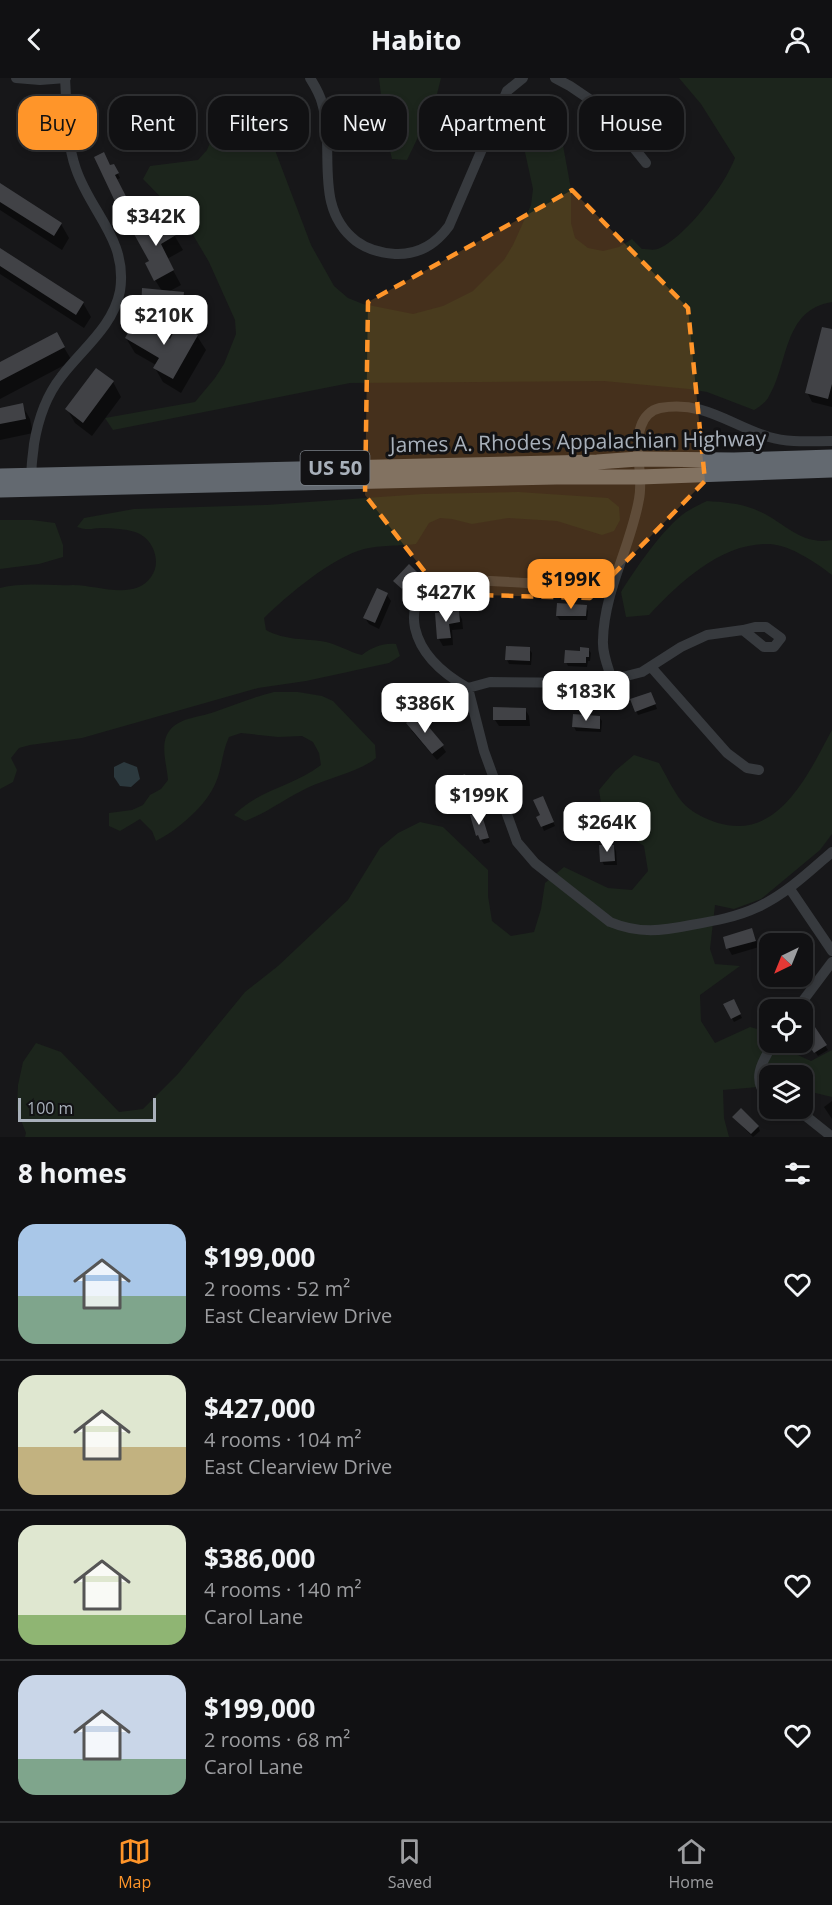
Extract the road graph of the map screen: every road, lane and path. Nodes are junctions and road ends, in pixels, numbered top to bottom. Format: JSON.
{"nodes":[{"id":1,"x":16,"y":78,"type":"edge"},
{"id":2,"x":65,"y":78,"type":"edge"},
{"id":3,"x":310,"y":78,"type":"edge"},
{"id":4,"x":523,"y":78,"type":"edge"},
{"id":5,"x":555,"y":78,"type":"edge"},
{"id":6,"x":646,"y":163,"type":"dead end"},
{"id":7,"x":832,"y":441,"type":"edge"},
{"id":8,"x":832,"y":457,"type":"edge"},
{"id":9,"x":638,"y":459,"type":"junction"},
{"id":10,"x":832,"y":470,"type":"edge"},
{"id":11,"x":0,"y":476,"type":"edge"},
{"id":12,"x":640,"y":477,"type":"junction"},
{"id":13,"x":33,"y":482,"type":"junction"},
{"id":14,"x":0,"y":490,"type":"edge"},
{"id":15,"x":613,"y":586,"type":"junction"},
{"id":16,"x":743,"y":630,"type":"dead end"},
{"id":17,"x":651,"y":668,"type":"junction"},
{"id":18,"x":612,"y":680,"type":"junction"},
{"id":19,"x":468,"y":688,"type":"junction"},
{"id":20,"x":759,"y":770,"type":"dead end"},
{"id":21,"x":832,"y":852,"type":"edge"},
{"id":22,"x":790,"y":888,"type":"junction"},
{"id":23,"x":832,"y":951,"type":"edge"},
{"id":24,"x":832,"y":963,"type":"edge"},
{"id":25,"x":804,"y":999,"type":"edge"},
{"id":26,"x":810,"y":1119,"type":"edge"},
{"id":27,"x":832,"y":1137,"type":"edge"}],
"edges":[{"from":1,"to":2,"type":"street"},
{"from":2,"to":13,"type":"street"},
{"from":3,"to":4,"type":"street"},
{"from":5,"to":6,"type":"street"},
{"from":7,"to":9,"type":"street"},
{"from":8,"to":9,"type":"highway","name":"James A. Rhodes Appalachian Highway","number":"US 50"},
{"from":9,"to":12,"type":"street"},
{"from":9,"to":13,"type":"highway","name":"James A. Rhodes Appalachian Highway","number":"US 50"},
{"from":10,"to":12,"type":"highway","name":"James A. Rhodes Appalachian Highway","number":"US 50"},
{"from":11,"to":13,"type":"highway","name":"James A. Rhodes Appalachian Highway","number":"US 50"},
{"from":12,"to":13,"type":"highway","name":"James A. Rhodes Appalachian Highway","number":"US 50"},
{"from":12,"to":15,"type":"street"},
{"from":13,"to":14,"type":"highway","name":"James A. Rhodes Appalachian Highway","number":"US 50"},
{"from":15,"to":18,"type":"street"},
{"from":15,"to":19,"type":"street"},
{"from":16,"to":17,"type":"street"},
{"from":17,"to":18,"type":"street"},
{"from":17,"to":20,"type":"street"},
{"from":18,"to":19,"type":"street"},
{"from":19,"to":22,"type":"street"},
{"from":21,"to":22,"type":"street"},
{"from":22,"to":23,"type":"street"},
{"from":24,"to":25,"type":"street"},
{"from":26,"to":27,"type":"street"}]}
